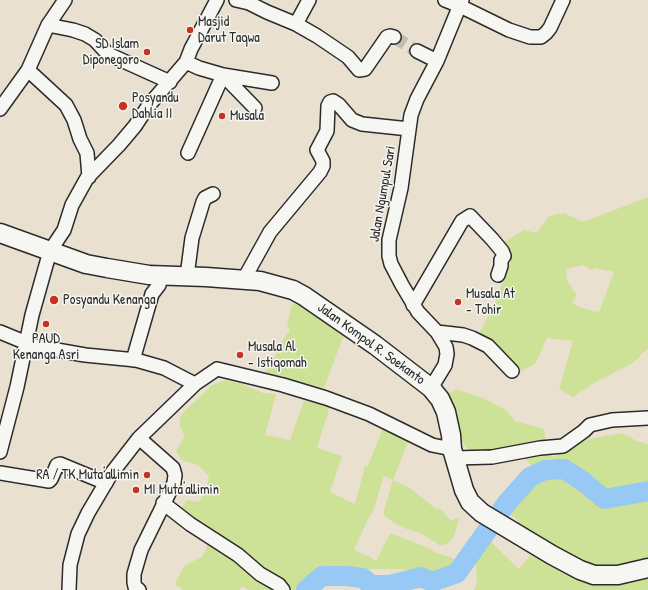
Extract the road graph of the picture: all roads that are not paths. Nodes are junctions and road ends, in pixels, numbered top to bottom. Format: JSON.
{"nodes":[{"id":1,"x":66,"y":0,"type":"edge"},
{"id":2,"x":217,"y":0,"type":"edge"},
{"id":3,"x":236,"y":0,"type":"edge"},
{"id":4,"x":309,"y":0,"type":"edge"},
{"id":5,"x":444,"y":0,"type":"edge"},
{"id":6,"x":563,"y":0,"type":"edge"},
{"id":7,"x":461,"y":3,"type":"edge"},
{"id":8,"x":296,"y":24,"type":"junction"},
{"id":9,"x":48,"y":25,"type":"junction"},
{"id":10,"x":394,"y":38,"type":"dead end"},
{"id":11,"x":417,"y":51,"type":"tunnel mouth"},
{"id":12,"x":186,"y":62,"type":"junction"},
{"id":13,"x":438,"y":62,"type":"junction"},
{"id":14,"x":28,"y":70,"type":"junction"},
{"id":15,"x":223,"y":75,"type":"junction"},
{"id":16,"x":170,"y":82,"type":"junction"},
{"id":17,"x":272,"y":83,"type":"dead end"},
{"id":18,"x":255,"y":108,"type":"dead end"},
{"id":19,"x":0,"y":110,"type":"edge"},
{"id":20,"x":409,"y":129,"type":"junction"},
{"id":21,"x":188,"y":152,"type":"dead end"},
{"id":22,"x":89,"y":177,"type":"junction"},
{"id":23,"x":213,"y":194,"type":"dead end"},
{"id":24,"x":0,"y":233,"type":"edge"},
{"id":25,"x":50,"y":251,"type":"junction"},
{"id":26,"x":498,"y":275,"type":"dead end"},
{"id":27,"x":161,"y":276,"type":"junction"},
{"id":28,"x":187,"y":276,"type":"junction"},
{"id":29,"x":244,"y":279,"type":"junction"},
{"id":30,"x":414,"y":305,"type":"junction"},
{"id":31,"x":0,"y":332,"type":"edge"},
{"id":32,"x":437,"y":332,"type":"junction"},
{"id":33,"x":27,"y":343,"type":"junction"},
{"id":34,"x":133,"y":360,"type":"junction"},
{"id":35,"x":512,"y":371,"type":"dead end"},
{"id":36,"x":195,"y":384,"type":"junction"},
{"id":37,"x":431,"y":388,"type":"junction"},
{"id":38,"x":648,"y":418,"type":"edge"},
{"id":39,"x":140,"y":438,"type":"junction"},
{"id":40,"x":0,"y":452,"type":"edge"},
{"id":41,"x":453,"y":454,"type":"junction"},
{"id":42,"x":0,"y":473,"type":"edge"},
{"id":43,"x":106,"y":483,"type":"junction"},
{"id":44,"x":163,"y":503,"type":"junction"},
{"id":45,"x":648,"y":568,"type":"edge"},
{"id":46,"x":69,"y":590,"type":"edge"},
{"id":47,"x":138,"y":590,"type":"edge"},
{"id":48,"x":283,"y":590,"type":"edge"}],
"edges":[{"from":1,"to":9,"type":"street"},
{"from":2,"to":12,"type":"street"},
{"from":3,"to":8,"type":"street"},
{"from":4,"to":8,"type":"street"},
{"from":5,"to":7,"type":"street"},
{"from":6,"to":7,"type":"street"},
{"from":7,"to":13,"type":"street","name":"Jalan Ngumpul Sari"},
{"from":8,"to":10,"type":"street"},
{"from":9,"to":14,"type":"street"},
{"from":9,"to":16,"type":"street"},
{"from":11,"to":13,"type":"street"},
{"from":12,"to":15,"type":"street"},
{"from":12,"to":16,"type":"street"},
{"from":13,"to":20,"type":"street","name":"Jalan Ngumpul Sari"},
{"from":14,"to":19,"type":"street"},
{"from":14,"to":22,"type":"street"},
{"from":15,"to":17,"type":"street"},
{"from":15,"to":18,"type":"street"},
{"from":15,"to":21,"type":"street"},
{"from":16,"to":22,"type":"street"},
{"from":20,"to":29,"type":"street"},
{"from":20,"to":30,"type":"street","name":"Jalan Ngumpul Sari"},
{"from":22,"to":25,"type":"street"},
{"from":23,"to":28,"type":"street"},
{"from":24,"to":25,"type":"main road","name":"Jalan Kompol R. Soekanto"},
{"from":25,"to":27,"type":"main road","name":"Jalan Kompol R. Soekanto"},
{"from":25,"to":33,"type":"street"},
{"from":26,"to":30,"type":"street"},
{"from":27,"to":28,"type":"main road","name":"Jalan Kompol R. Soekanto"},
{"from":27,"to":34,"type":"street"},
{"from":28,"to":29,"type":"main road","name":"Jalan Kompol R. Soekanto"},
{"from":29,"to":37,"type":"main road","name":"Jalan Kompol R. Soekanto"},
{"from":30,"to":32,"type":"street","name":"Jalan Ngumpul Sari"},
{"from":31,"to":33,"type":"street"},
{"from":32,"to":35,"type":"street"},
{"from":32,"to":37,"type":"street","name":"Jalan Ngumpul Sari"},
{"from":33,"to":34,"type":"street"},
{"from":33,"to":40,"type":"street"},
{"from":34,"to":36,"type":"street"},
{"from":36,"to":39,"type":"street"},
{"from":36,"to":41,"type":"street"},
{"from":37,"to":41,"type":"main road","name":"Jalan Kompol R. Soekanto"},
{"from":38,"to":41,"type":"street"},
{"from":39,"to":43,"type":"street"},
{"from":39,"to":44,"type":"street"},
{"from":41,"to":45,"type":"main road","name":"Jalan Kompol R. Soekanto"},
{"from":42,"to":43,"type":"street"},
{"from":43,"to":46,"type":"street"},
{"from":44,"to":47,"type":"street"},
{"from":44,"to":48,"type":"street"}]}
